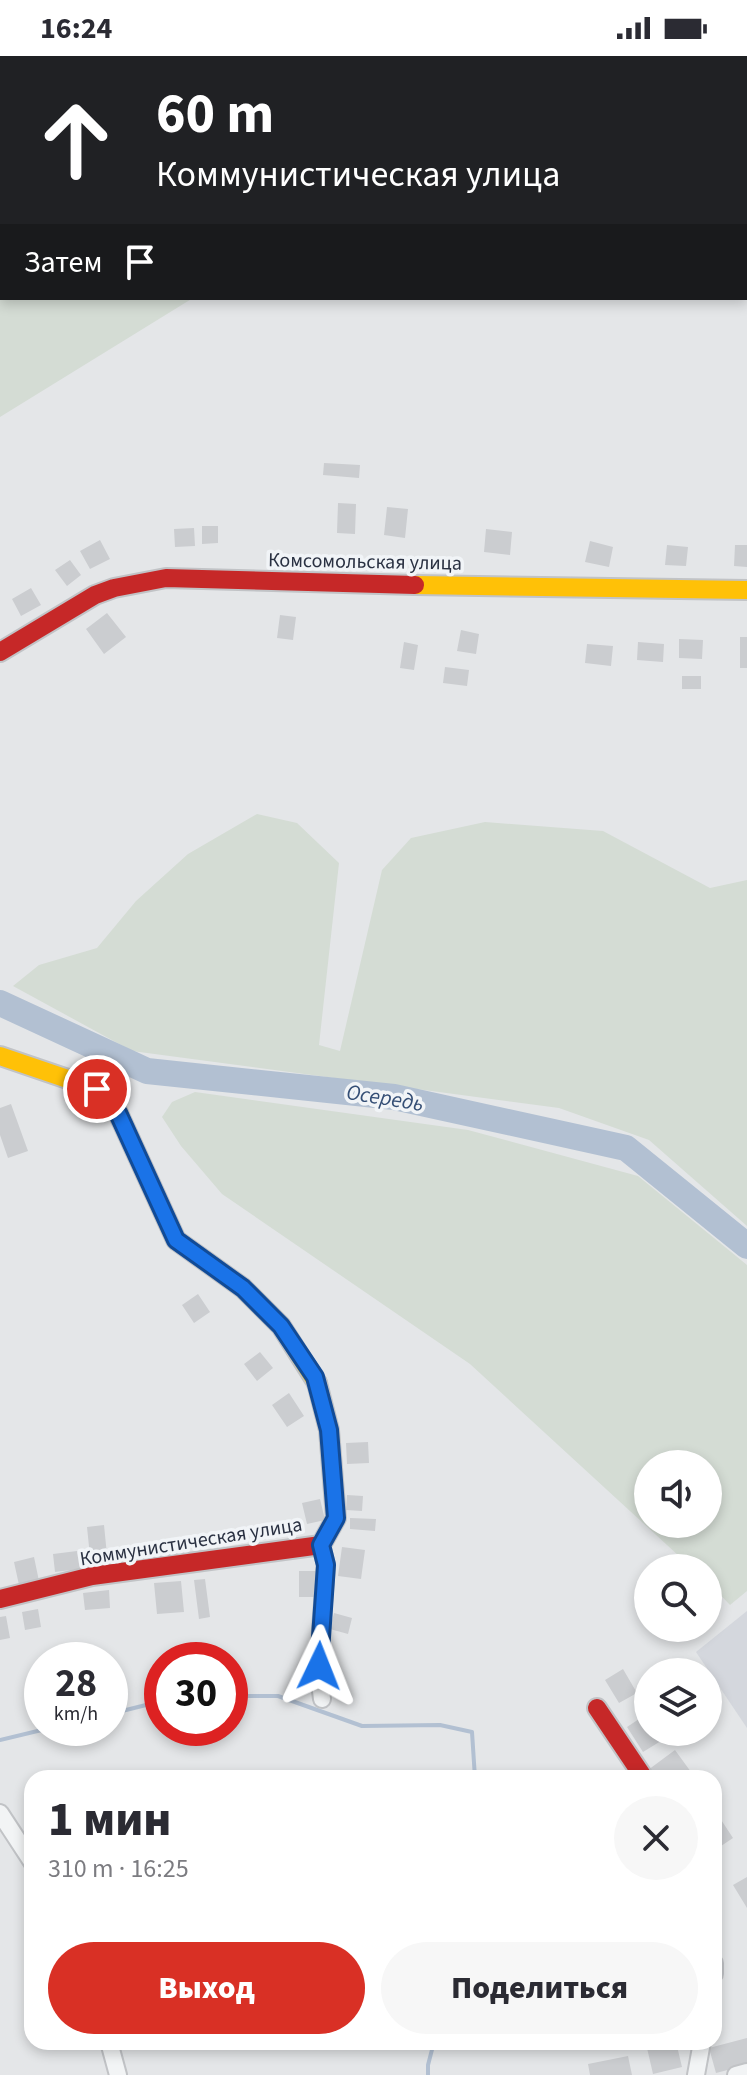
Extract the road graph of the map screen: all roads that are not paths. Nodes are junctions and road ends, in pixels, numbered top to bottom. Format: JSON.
{"nodes":[{"id":1,"x":747,"y":590,"type":"edge"},
{"id":2,"x":0,"y":652,"type":"edge"},
{"id":3,"x":0,"y":1056,"type":"edge"},
{"id":4,"x":321,"y":1545,"type":"junction"},
{"id":5,"x":0,"y":1599,"type":"edge"},
{"id":6,"x":322,"y":1699,"type":"dead end"},
{"id":7,"x":597,"y":1708,"type":"dead end"},
{"id":8,"x":639,"y":1770,"type":"edge"},
{"id":9,"x":0,"y":1813,"type":"edge"},
{"id":10,"x":24,"y":1850,"type":"edge"},
{"id":11,"x":111,"y":2050,"type":"edge"},
{"id":12,"x":701,"y":2050,"type":"edge"},
{"id":13,"x":747,"y":2072,"type":"edge"},
{"id":14,"x":118,"y":2075,"type":"edge"},
{"id":15,"x":696,"y":2075,"type":"edge"},
{"id":16,"x":736,"y":2075,"type":"edge"}],
"edges":[{"from":1,"to":2,"type":"street","name":"Комсомольская улица"},
{"from":3,"to":4,"type":"street","name":"Коммунистическая улица"},
{"from":4,"to":5,"type":"street","name":"Коммунистическая улица"},
{"from":4,"to":6,"type":"street"},
{"from":7,"to":8,"type":"street"},
{"from":9,"to":10,"type":"street"},
{"from":11,"to":14,"type":"street"},
{"from":12,"to":15,"type":"street"},
{"from":13,"to":16,"type":"street"}]}
